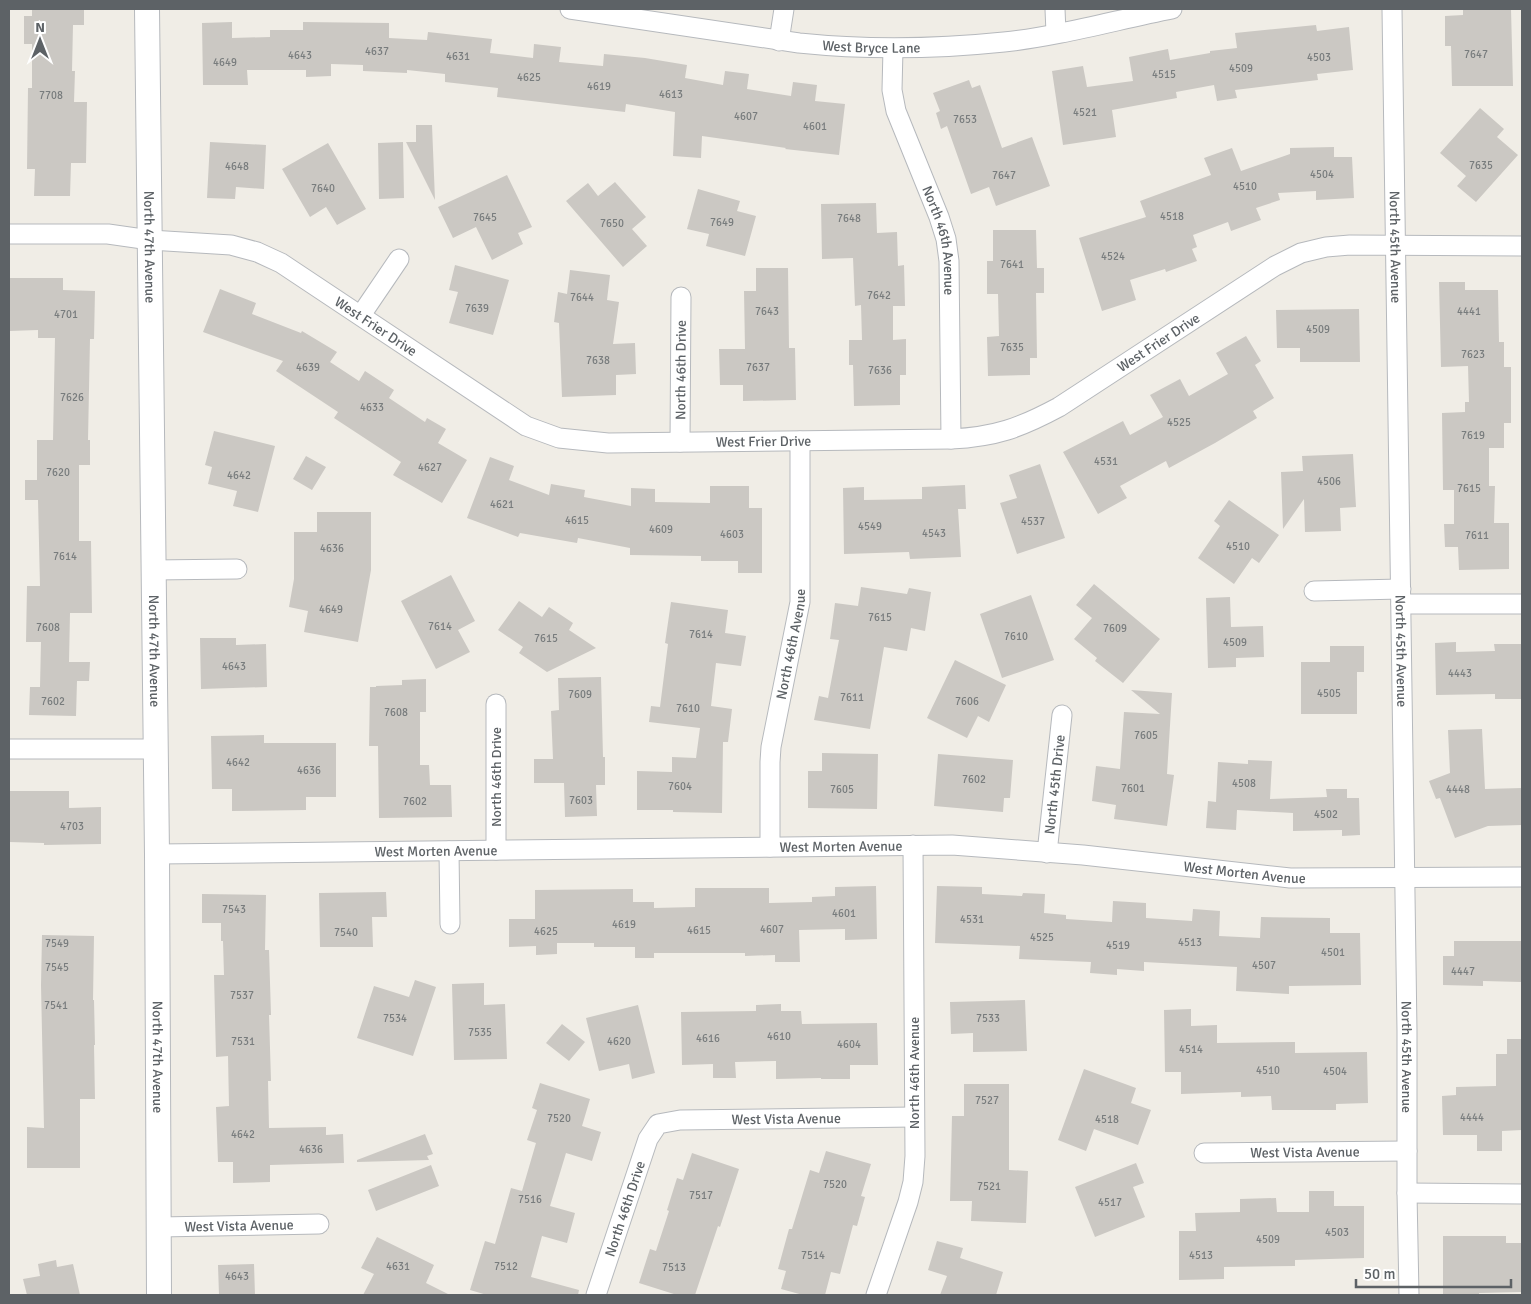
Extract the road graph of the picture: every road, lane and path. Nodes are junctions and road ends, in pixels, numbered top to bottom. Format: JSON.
{"nodes":[{"id":1,"x":147,"y":9,"type":"edge"},
{"id":2,"x":570,"y":9,"type":"edge"},
{"id":3,"x":784,"y":9,"type":"edge"},
{"id":4,"x":1055,"y":9,"type":"edge"},
{"id":5,"x":1172,"y":9,"type":"edge"},
{"id":6,"x":1392,"y":9,"type":"edge"},
{"id":7,"x":1056,"y":33,"type":"junction"},
{"id":8,"x":779,"y":41,"type":"junction"},
{"id":9,"x":893,"y":49,"type":"junction"},
{"id":10,"x":9,"y":234,"type":"edge"},
{"id":11,"x":150,"y":240,"type":"junction"},
{"id":12,"x":1396,"y":245,"type":"junction"},
{"id":13,"x":1522,"y":246,"type":"edge"},
{"id":14,"x":399,"y":259,"type":"dead end"},
{"id":15,"x":682,"y":297,"type":"dead end"},
{"id":16,"x":361,"y":316,"type":"junction"},
{"id":17,"x":950,"y":439,"type":"junction"},
{"id":18,"x":800,"y":441,"type":"junction"},
{"id":19,"x":680,"y":442,"type":"junction"},
{"id":20,"x":237,"y":569,"type":"dead end"},
{"id":21,"x":153,"y":570,"type":"junction"},
{"id":22,"x":1314,"y":591,"type":"dead end"},
{"id":23,"x":1401,"y":597,"type":"junction"},
{"id":24,"x":1522,"y":604,"type":"edge"},
{"id":25,"x":496,"y":704,"type":"dead end"},
{"id":26,"x":1062,"y":715,"type":"dead end"},
{"id":27,"x":9,"y":749,"type":"edge"},
{"id":28,"x":155,"y":749,"type":"junction"},
{"id":29,"x":914,"y":845,"type":"junction"},
{"id":30,"x":770,"y":847,"type":"junction"},
{"id":31,"x":496,"y":850,"type":"junction"},
{"id":32,"x":449,"y":851,"type":"junction"},
{"id":33,"x":1047,"y":853,"type":"junction"},
{"id":34,"x":157,"y":854,"type":"junction"},
{"id":35,"x":1405,"y":877,"type":"junction"},
{"id":36,"x":1522,"y":877,"type":"edge"},
{"id":37,"x":450,"y":924,"type":"dead end"},
{"id":38,"x":914,"y":1117,"type":"junction"},
{"id":39,"x":658,"y":1124,"type":"joint"},
{"id":40,"x":1407,"y":1151,"type":"junction"},
{"id":41,"x":1204,"y":1153,"type":"dead end"},
{"id":42,"x":1407,"y":1193,"type":"junction"},
{"id":43,"x":1522,"y":1194,"type":"edge"},
{"id":44,"x":319,"y":1224,"type":"dead end"},
{"id":45,"x":159,"y":1227,"type":"junction"},
{"id":46,"x":159,"y":1295,"type":"edge"},
{"id":47,"x":596,"y":1295,"type":"edge"},
{"id":48,"x":876,"y":1295,"type":"edge"},
{"id":49,"x":1409,"y":1295,"type":"edge"}],
"edges":[{"from":1,"to":11,"type":"street","name":"North 47th Avenue"},
{"from":2,"to":8,"type":"street","name":"West Bryce Lane"},
{"from":3,"to":8,"type":"street"},
{"from":4,"to":7,"type":"street"},
{"from":5,"to":7,"type":"street","name":"West Bryce Lane"},
{"from":6,"to":12,"type":"street","name":"North 45th Avenue"},
{"from":7,"to":9,"type":"street","name":"West Bryce Lane"},
{"from":8,"to":9,"type":"street","name":"West Bryce Lane"},
{"from":9,"to":17,"type":"street","name":"North 46th Avenue"},
{"from":10,"to":11,"type":"street","name":"West Frier Drive"},
{"from":11,"to":16,"type":"street","name":"West Frier Drive"},
{"from":11,"to":21,"type":"street","name":"North 47th Avenue"},
{"from":12,"to":13,"type":"street","name":"West Frier Drive"},
{"from":12,"to":17,"type":"street","name":"West Frier Drive"},
{"from":12,"to":23,"type":"street","name":"North 45th Avenue"},
{"from":14,"to":16,"type":"street"},
{"from":15,"to":19,"type":"street","name":"North 46th Drive"},
{"from":16,"to":19,"type":"street","name":"West Frier Drive"},
{"from":17,"to":18,"type":"street","name":"West Frier Drive"},
{"from":18,"to":19,"type":"street","name":"West Frier Drive"},
{"from":18,"to":30,"type":"street","name":"North 46th Avenue"},
{"from":20,"to":21,"type":"street"},
{"from":21,"to":28,"type":"street","name":"North 47th Avenue"},
{"from":22,"to":23,"type":"street"},
{"from":23,"to":24,"type":"street"},
{"from":23,"to":35,"type":"street","name":"North 45th Avenue"},
{"from":25,"to":31,"type":"street","name":"North 46th Drive"},
{"from":26,"to":33,"type":"street","name":"North 45th Drive"},
{"from":27,"to":28,"type":"street"},
{"from":28,"to":34,"type":"street","name":"North 47th Avenue"},
{"from":29,"to":30,"type":"street","name":"West Morten Avenue"},
{"from":29,"to":33,"type":"street","name":"West Morten Avenue"},
{"from":29,"to":38,"type":"street","name":"North 46th Avenue"},
{"from":30,"to":31,"type":"street","name":"West Morten Avenue"},
{"from":31,"to":32,"type":"street","name":"West Morten Avenue"},
{"from":32,"to":34,"type":"street","name":"West Morten Avenue"},
{"from":32,"to":37,"type":"street"},
{"from":33,"to":35,"type":"street","name":"West Morten Avenue"},
{"from":34,"to":45,"type":"street","name":"North 47th Avenue"},
{"from":35,"to":36,"type":"street","name":"West Morten Avenue"},
{"from":35,"to":40,"type":"street","name":"North 45th Avenue"},
{"from":38,"to":39,"type":"street","name":"West Vista Avenue"},
{"from":38,"to":48,"type":"street","name":"North 46th Avenue"},
{"from":39,"to":47,"type":"street","name":"North 46th Drive"},
{"from":40,"to":41,"type":"street","name":"West Vista Avenue"},
{"from":40,"to":42,"type":"street","name":"North 45th Avenue"},
{"from":42,"to":43,"type":"street"},
{"from":42,"to":49,"type":"street","name":"North 45th Avenue"},
{"from":44,"to":45,"type":"street","name":"West Vista Avenue"},
{"from":45,"to":46,"type":"street","name":"North 47th Avenue"}]}
